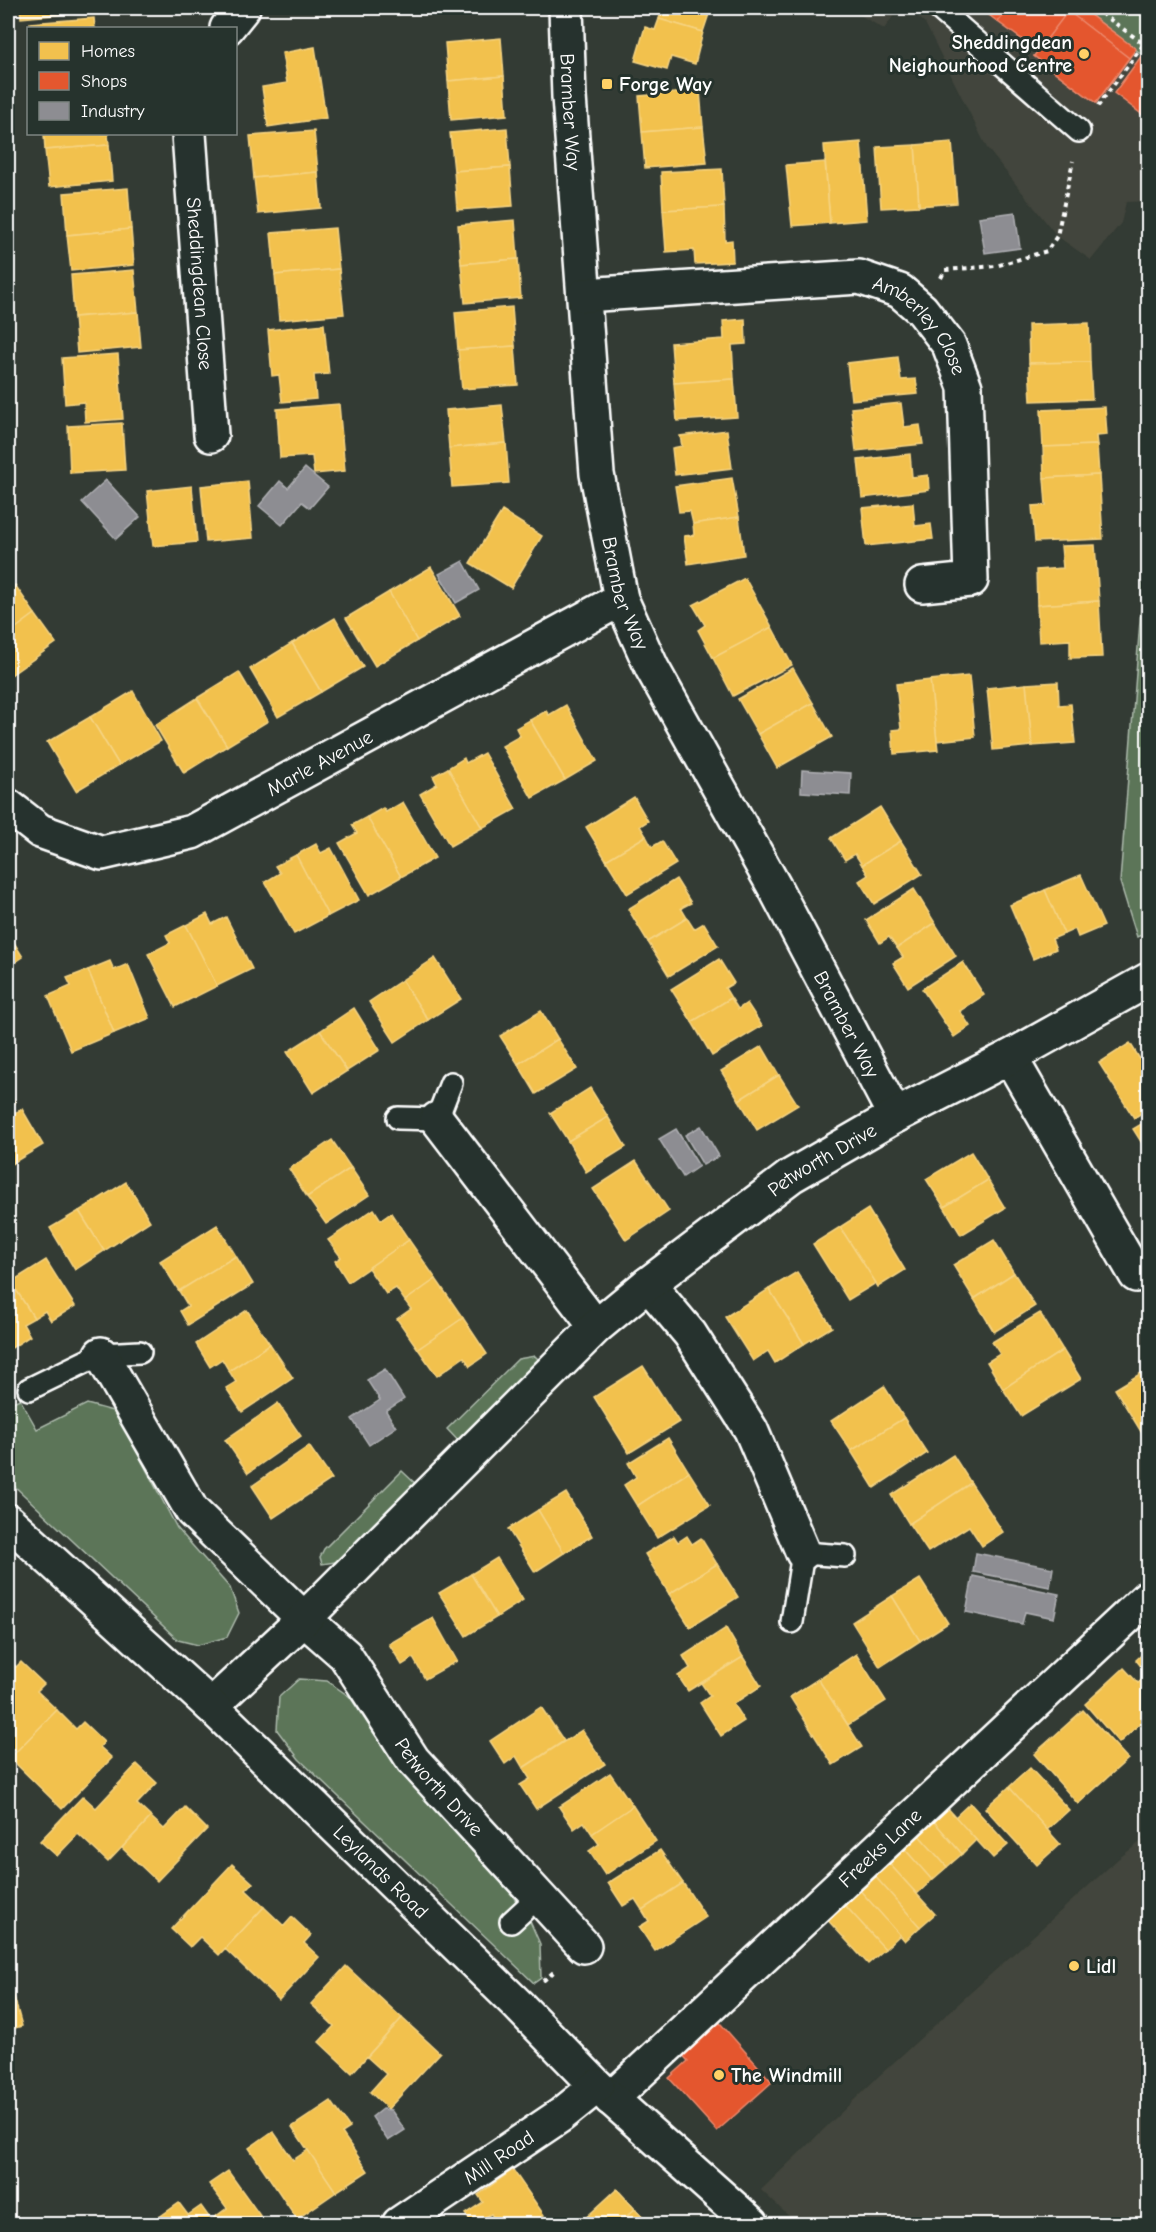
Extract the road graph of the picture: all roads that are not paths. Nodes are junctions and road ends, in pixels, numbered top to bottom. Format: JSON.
{"nodes":[{"id":1,"x":243,"y":8,"type":"edge"},
{"id":2,"x":566,"y":8,"type":"edge"},
{"id":3,"x":938,"y":8,"type":"edge"},
{"id":4,"x":228,"y":27,"type":"edge"},
{"id":5,"x":1079,"y":131,"type":"road end"},
{"id":6,"x":189,"y":135,"type":"edge"},
{"id":7,"x":584,"y":295,"type":"junction"},
{"id":8,"x":211,"y":435,"type":"dead end"},
{"id":9,"x":922,"y":585,"type":"dead end"},
{"id":10,"x":621,"y":599,"type":"junction"},
{"id":11,"x":8,"y":806,"type":"edge"},
{"id":12,"x":1149,"y":980,"type":"edge"},
{"id":13,"x":1010,"y":1057,"type":"junction"},
{"id":14,"x":451,"y":1083,"type":"dead end"},
{"id":15,"x":895,"y":1116,"type":"junction"},
{"id":16,"x":398,"y":1118,"type":"dead end"},
{"id":17,"x":436,"y":1119,"type":"junction"},
{"id":18,"x":1136,"y":1275,"type":"dead end"},
{"id":19,"x":648,"y":1284,"type":"junction"},
{"id":20,"x":596,"y":1327,"type":"junction"},
{"id":21,"x":140,"y":1352,"type":"dead end"},
{"id":22,"x":101,"y":1354,"type":"junction"},
{"id":23,"x":29,"y":1389,"type":"dead end"},
{"id":24,"x":8,"y":1521,"type":"edge"},
{"id":25,"x":803,"y":1553,"type":"junction"},
{"id":26,"x":845,"y":1556,"type":"dead end"},
{"id":27,"x":1149,"y":1597,"type":"edge"},
{"id":28,"x":304,"y":1619,"type":"junction"},
{"id":29,"x":792,"y":1622,"type":"dead end"},
{"id":30,"x":211,"y":1706,"type":"junction"},
{"id":31,"x":538,"y":1897,"type":"junction"},
{"id":32,"x":511,"y":1922,"type":"dead end"},
{"id":33,"x":584,"y":1946,"type":"road end"},
{"id":34,"x":604,"y":2092,"type":"junction"},
{"id":35,"x":399,"y":2224,"type":"edge"},
{"id":36,"x":752,"y":2224,"type":"edge"}],
"edges":[{"from":1,"to":4,"type":"street"},
{"from":2,"to":7,"type":"street","name":"Bramber Way"},
{"from":3,"to":5,"type":"lane"},
{"from":6,"to":8,"type":"street","name":"Sheddingdean Close"},
{"from":7,"to":9,"type":"street","name":"Amberley Close"},
{"from":7,"to":10,"type":"street","name":"Bramber Way"},
{"from":10,"to":11,"type":"street","name":"Marle Avenue"},
{"from":10,"to":15,"type":"street","name":"Bramber Way"},
{"from":12,"to":13,"type":"street","name":"Petworth Drive"},
{"from":13,"to":15,"type":"street","name":"Petworth Drive"},
{"from":13,"to":18,"type":"street"},
{"from":14,"to":17,"type":"lane"},
{"from":15,"to":19,"type":"street","name":"Petworth Drive"},
{"from":16,"to":17,"type":"lane"},
{"from":17,"to":20,"type":"street"},
{"from":19,"to":20,"type":"street","name":"Petworth Drive"},
{"from":19,"to":25,"type":"street"},
{"from":20,"to":28,"type":"street","name":"Petworth Drive"},
{"from":21,"to":22,"type":"lane"},
{"from":22,"to":23,"type":"lane"},
{"from":22,"to":28,"type":"street","name":"Petworth Drive"},
{"from":24,"to":30,"type":"street","name":"Leylands Road"},
{"from":25,"to":26,"type":"lane"},
{"from":25,"to":29,"type":"lane"},
{"from":27,"to":34,"type":"street","name":"Freeks Lane"},
{"from":28,"to":30,"type":"street","name":"Petworth Drive"},
{"from":28,"to":31,"type":"street","name":"Petworth Drive"},
{"from":30,"to":34,"type":"street","name":"Leylands Road"},
{"from":31,"to":32,"type":"lane"},
{"from":31,"to":33,"type":"street","name":"Petworth Drive"},
{"from":34,"to":35,"type":"street","name":"Mill Road"},
{"from":34,"to":36,"type":"street","name":"Leylands Road"}]}
